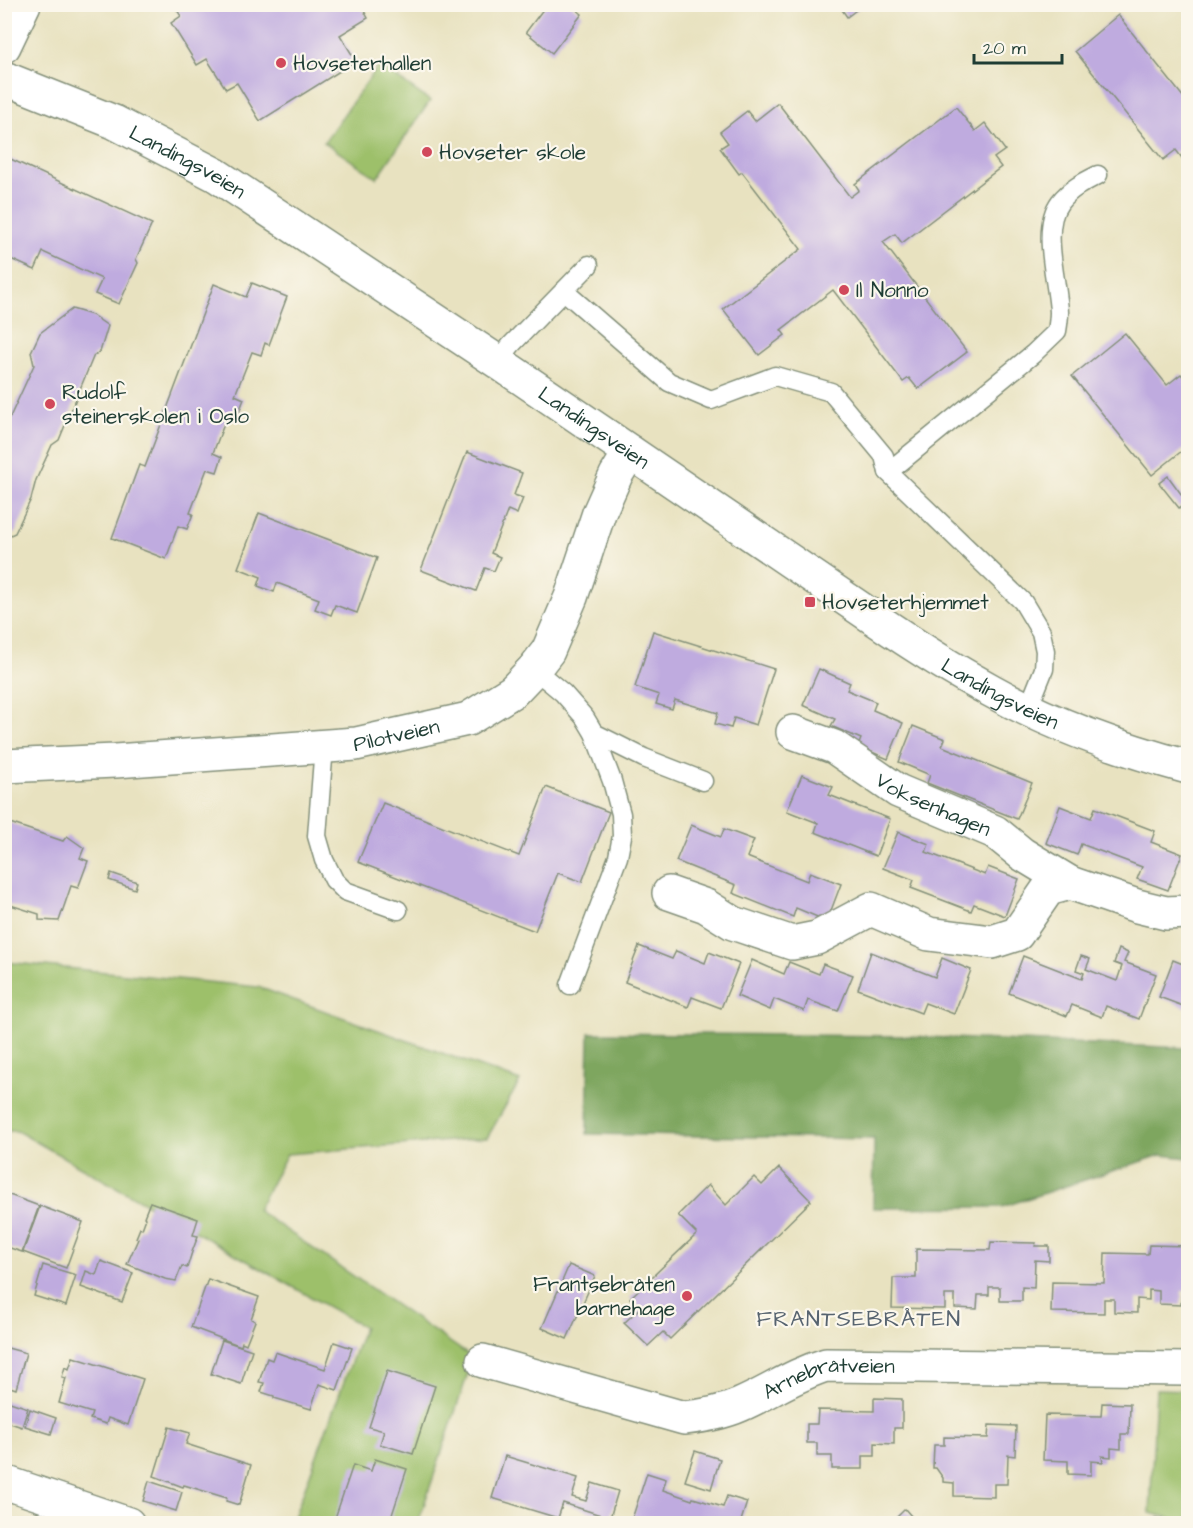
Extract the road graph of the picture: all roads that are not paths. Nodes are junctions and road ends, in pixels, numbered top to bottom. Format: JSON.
{"nodes":[{"id":1,"x":24,"y":4,"type":"edge"},
{"id":2,"x":4,"y":46,"type":"edge"},
{"id":3,"x":4,"y":78,"type":"edge"},
{"id":4,"x":1098,"y":175,"type":"dead end"},
{"id":5,"x":589,"y":265,"type":"dead end"},
{"id":6,"x":564,"y":291,"type":"junction"},
{"id":7,"x":498,"y":362,"type":"junction"},
{"id":8,"x":630,"y":452,"type":"junction"},
{"id":9,"x":888,"y":472,"type":"junction"},
{"id":10,"x":534,"y":669,"type":"junction"},
{"id":11,"x":1028,"y":709,"type":"junction"},
{"id":12,"x":793,"y":732,"type":"dead end"},
{"id":13,"x":594,"y":734,"type":"junction"},
{"id":14,"x":324,"y":746,"type":"junction"},
{"id":15,"x":4,"y":766,"type":"edge"},
{"id":16,"x":1188,"y":767,"type":"edge"},
{"id":17,"x":703,"y":781,"type":"dead end"},
{"id":18,"x":1070,"y":883,"type":"junction"},
{"id":19,"x":669,"y":893,"type":"dead end"},
{"id":20,"x":398,"y":910,"type":"dead end"},
{"id":21,"x":1188,"y":912,"type":"edge"},
{"id":22,"x":570,"y":985,"type":"dead end"},
{"id":23,"x":483,"y":1361,"type":"dead end"},
{"id":24,"x":1188,"y":1369,"type":"edge"},
{"id":25,"x":4,"y":1482,"type":"edge"},
{"id":26,"x":128,"y":1524,"type":"edge"}],
"edges":[{"from":1,"to":2,"type":"street"},
{"from":3,"to":7,"type":"street","name":"Landingsveien"},
{"from":4,"to":9,"type":"lane"},
{"from":5,"to":6,"type":"lane"},
{"from":6,"to":7,"type":"lane"},
{"from":6,"to":9,"type":"lane"},
{"from":7,"to":8,"type":"street","name":"Landingsveien"},
{"from":8,"to":10,"type":"street","name":"Pilotveien"},
{"from":8,"to":11,"type":"street","name":"Landingsveien"},
{"from":9,"to":11,"type":"lane"},
{"from":10,"to":13,"type":"lane"},
{"from":10,"to":14,"type":"street","name":"Pilotveien"},
{"from":11,"to":16,"type":"street","name":"Landingsveien"},
{"from":12,"to":18,"type":"street","name":"Voksenhagen"},
{"from":13,"to":17,"type":"lane"},
{"from":13,"to":22,"type":"lane"},
{"from":14,"to":15,"type":"street","name":"Pilotveien"},
{"from":14,"to":20,"type":"lane"},
{"from":18,"to":19,"type":"street"},
{"from":18,"to":21,"type":"street","name":"Voksenhagen"},
{"from":23,"to":24,"type":"street","name":"Arnebråtveien"},
{"from":25,"to":26,"type":"street"}]}
